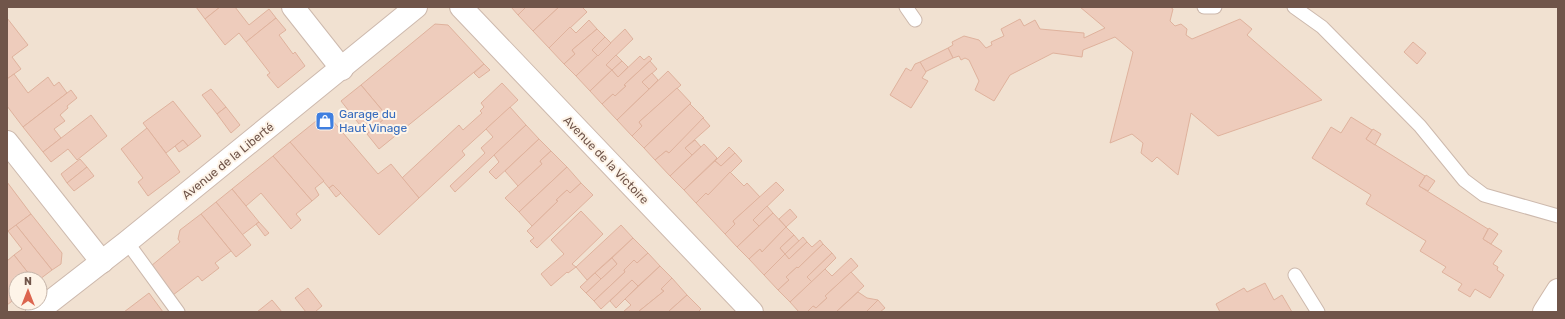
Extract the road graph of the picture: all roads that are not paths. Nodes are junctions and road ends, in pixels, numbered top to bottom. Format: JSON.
{"nodes":[{"id":1,"x":293,"y":7,"type":"edge"},
{"id":2,"x":416,"y":7,"type":"edge"},
{"id":3,"x":461,"y":7,"type":"edge"},
{"id":4,"x":906,"y":7,"type":"edge"},
{"id":5,"x":1204,"y":7,"type":"edge"},
{"id":6,"x":1215,"y":7,"type":"edge"},
{"id":7,"x":1294,"y":7,"type":"edge"},
{"id":8,"x":914,"y":20,"type":"dead end"},
{"id":9,"x":342,"y":69,"type":"junction"},
{"id":10,"x":7,"y":142,"type":"edge"},
{"id":11,"x":1558,"y":216,"type":"edge"},
{"id":12,"x":127,"y":242,"type":"junction"},
{"id":13,"x":102,"y":262,"type":"junction"},
{"id":14,"x":1295,"y":275,"type":"dead end"},
{"id":15,"x":1558,"y":290,"type":"edge"},
{"id":16,"x":37,"y":312,"type":"edge"},
{"id":17,"x":178,"y":312,"type":"edge"},
{"id":18,"x":752,"y":312,"type":"edge"},
{"id":19,"x":1318,"y":312,"type":"edge"},
{"id":20,"x":1544,"y":312,"type":"edge"}],
"edges":[{"from":1,"to":9,"type":"street"},
{"from":2,"to":9,"type":"street","name":"Avenue de la Liberté"},
{"from":3,"to":18,"type":"street","name":"Avenue de la Victoire"},
{"from":4,"to":8,"type":"lane"},
{"from":5,"to":6,"type":"lane"},
{"from":7,"to":11,"type":"lane"},
{"from":9,"to":12,"type":"street","name":"Avenue de la Liberté"},
{"from":10,"to":13,"type":"street"},
{"from":12,"to":13,"type":"street","name":"Avenue de la Liberté"},
{"from":12,"to":17,"type":"lane"},
{"from":13,"to":16,"type":"street","name":"Avenue de la Liberté"},
{"from":14,"to":19,"type":"lane"},
{"from":15,"to":20,"type":"street"}]}
